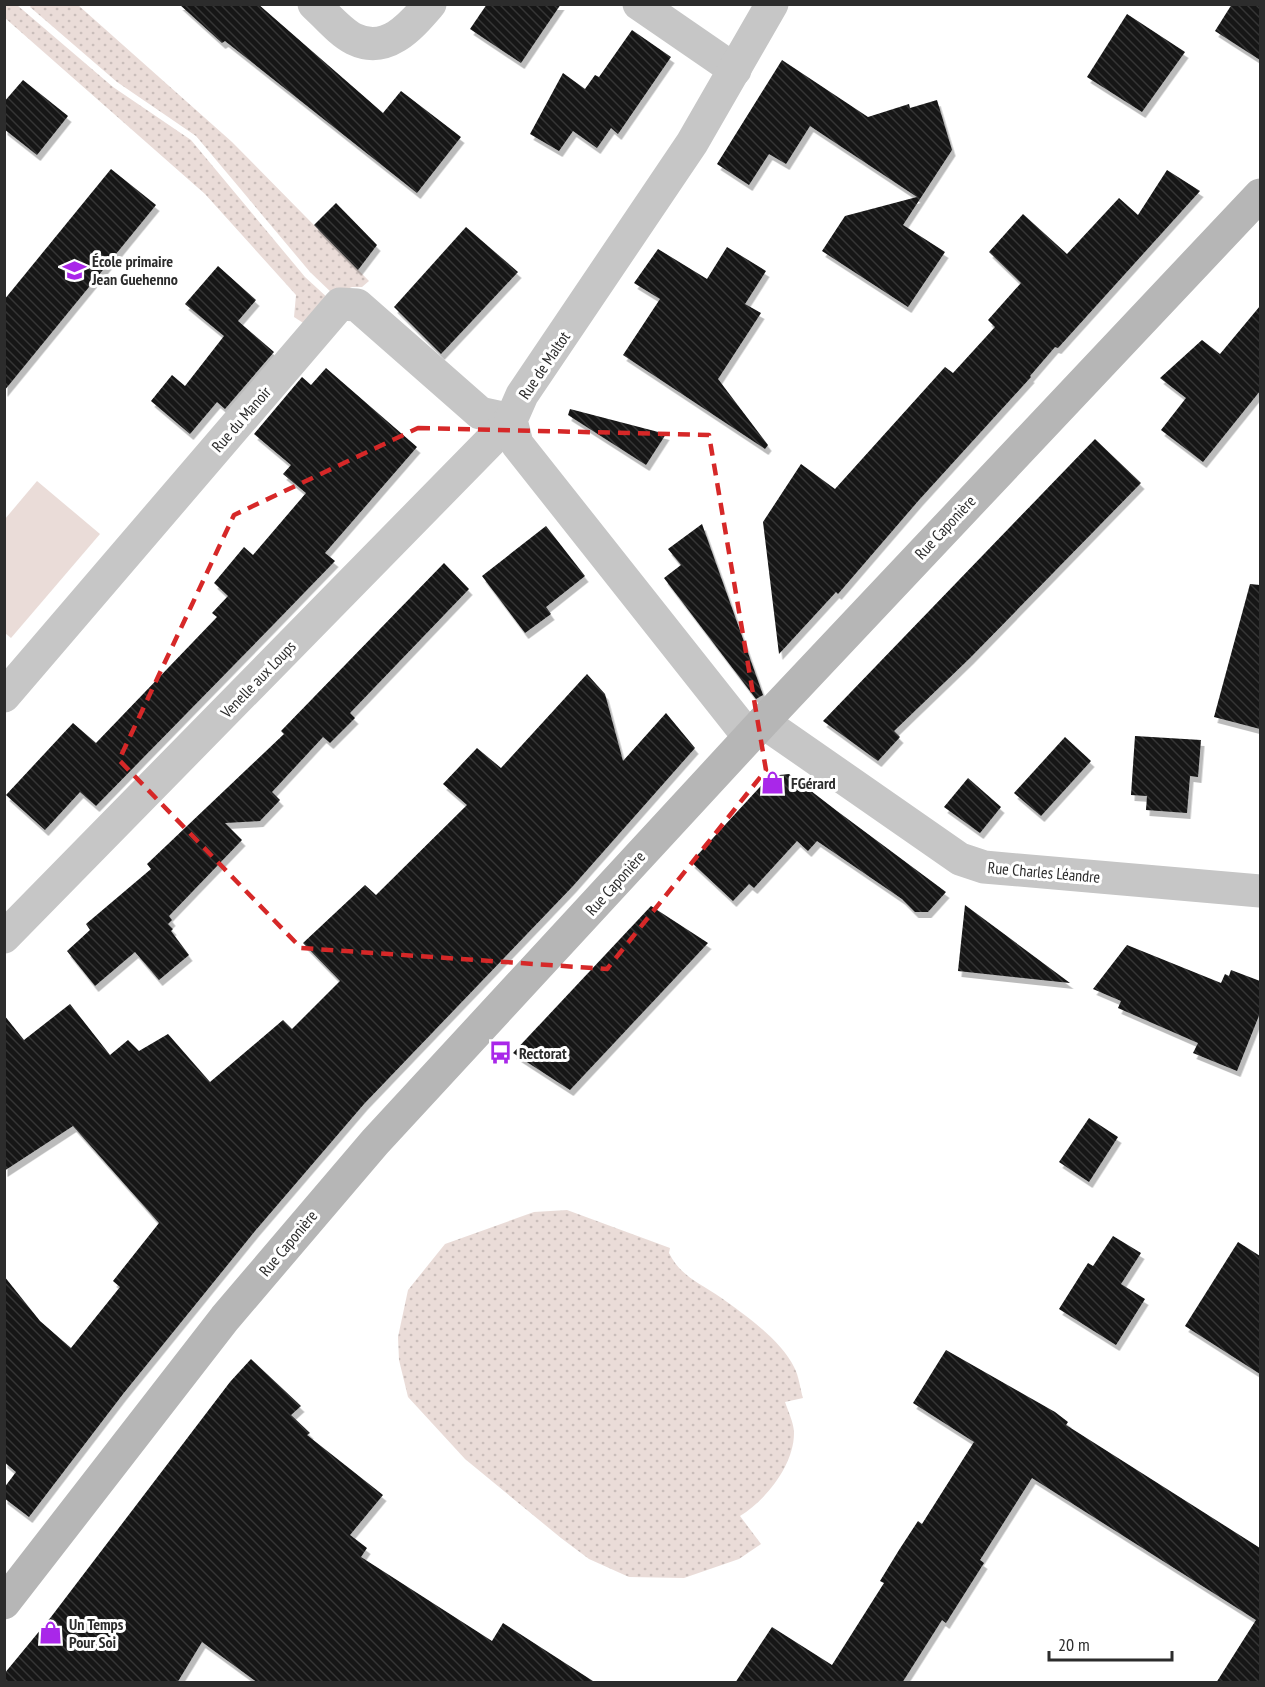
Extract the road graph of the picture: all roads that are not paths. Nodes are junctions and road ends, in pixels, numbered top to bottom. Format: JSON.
{"nodes":[{"id":1,"x":314,"y":4,"type":"edge"},
{"id":2,"x":430,"y":4,"type":"edge"},
{"id":3,"x":639,"y":4,"type":"edge"},
{"id":4,"x":772,"y":4,"type":"edge"},
{"id":5,"x":735,"y":70,"type":"junction"},
{"id":6,"x":1260,"y":195,"type":"edge"},
{"id":7,"x":511,"y":420,"type":"junction"},
{"id":8,"x":4,"y":696,"type":"edge"},
{"id":9,"x":756,"y":730,"type":"junction"},
{"id":10,"x":1260,"y":891,"type":"edge"},
{"id":11,"x":4,"y":938,"type":"edge"},
{"id":12,"x":5,"y":1603,"type":"edge"}],
"edges":[{"from":1,"to":2,"type":"street"},
{"from":3,"to":5,"type":"street"},
{"from":4,"to":5,"type":"street","name":"Rue de Maltot"},
{"from":5,"to":7,"type":"street","name":"Rue de Maltot"},
{"from":6,"to":9,"type":"main road","name":"Rue Caponière"},
{"from":7,"to":8,"type":"street","name":"Rue du Manoir"},
{"from":7,"to":9,"type":"street"},
{"from":7,"to":11,"type":"street","name":"Venelle aux Loups"},
{"from":9,"to":10,"type":"street","name":"Rue Charles Léandre"},
{"from":9,"to":12,"type":"main road","name":"Rue Caponière"}]}
